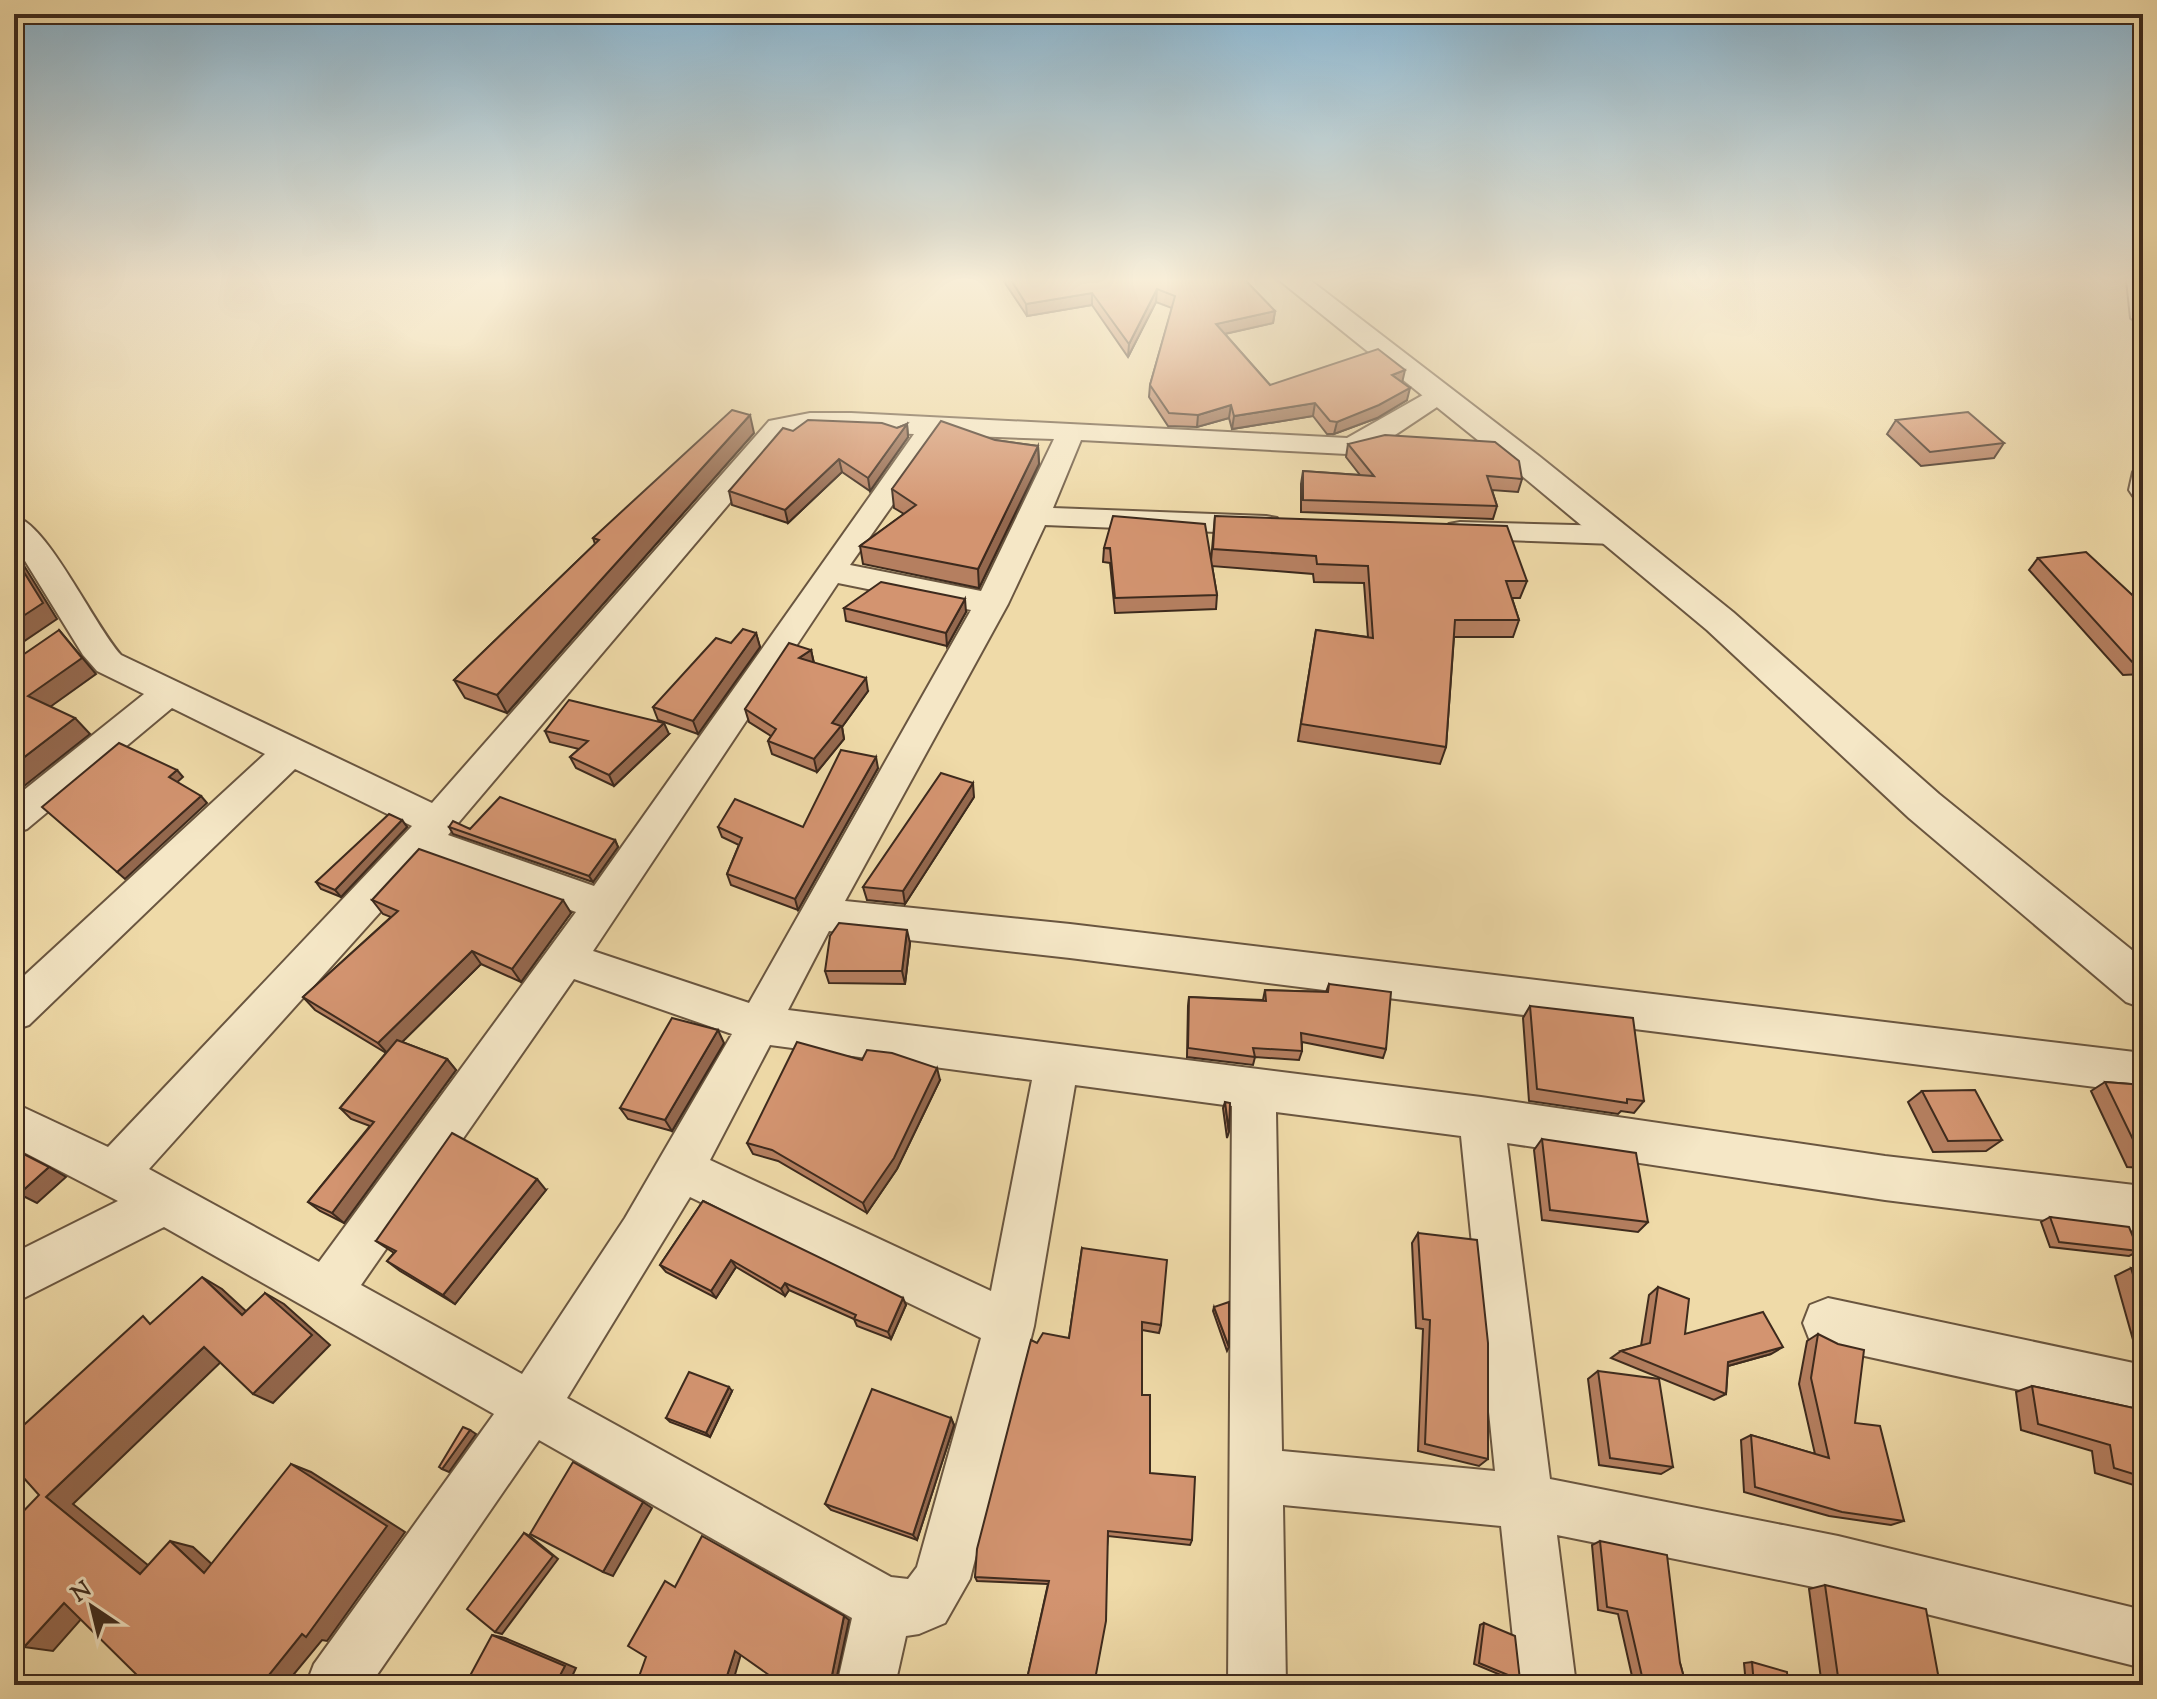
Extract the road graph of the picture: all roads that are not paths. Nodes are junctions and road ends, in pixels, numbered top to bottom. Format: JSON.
{"nodes":[{"id":1,"x":1392,"y":359,"type":"edge"},
{"id":2,"x":1437,"y":395,"type":"junction"},
{"id":3,"x":934,"y":426,"type":"junction"},
{"id":4,"x":1071,"y":432,"type":"junction"},
{"id":5,"x":2143,"y":478,"type":"edge"},
{"id":6,"x":2143,"y":490,"type":"edge"},
{"id":7,"x":1037,"y":516,"type":"junction"},
{"id":8,"x":1299,"y":527,"type":"edge"},
{"id":9,"x":1424,"y":531,"type":"edge"},
{"id":10,"x":1614,"y":535,"type":"junction"},
{"id":11,"x":19,"y":539,"type":"edge"},
{"id":12,"x":830,"y":571,"type":"junction"},
{"id":13,"x":992,"y":604,"type":"junction"},
{"id":14,"x":168,"y":693,"type":"junction"},
{"id":15,"x":290,"y":752,"type":"junction"},
{"id":16,"x":14,"y":819,"type":"edge"},
{"id":17,"x":429,"y":832,"type":"junction"},
{"id":18,"x":603,"y":905,"type":"junction"},
{"id":19,"x":818,"y":914,"type":"junction"},
{"id":20,"x":563,"y":958,"type":"junction"},
{"id":21,"x":2143,"y":987,"type":"edge"},
{"id":22,"x":14,"y":1012,"type":"edge"},
{"id":23,"x":758,"y":1025,"type":"junction"},
{"id":24,"x":1057,"y":1065,"type":"junction"},
{"id":25,"x":2143,"y":1073,"type":"edge"},
{"id":26,"x":1254,"y":1088,"type":"junction"},
{"id":27,"x":1481,"y":1118,"type":"junction"},
{"id":28,"x":14,"y":1124,"type":"edge"},
{"id":29,"x":681,"y":1169,"type":"junction"},
{"id":30,"x":114,"y":1174,"type":"junction"},
{"id":31,"x":165,"y":1202,"type":"junction"},
{"id":32,"x":2143,"y":1209,"type":"edge"},
{"id":33,"x":14,"y":1279,"type":"edge"},
{"id":34,"x":327,"y":1292,"type":"junction"},
{"id":35,"x":1828,"y":1323,"type":"dead end"},
{"id":36,"x":1009,"y":1326,"type":"junction"},
{"id":37,"x":2143,"y":1391,"type":"edge"},
{"id":38,"x":531,"y":1410,"type":"junction"},
{"id":39,"x":1258,"y":1476,"type":"junction"},
{"id":40,"x":1526,"y":1502,"type":"junction"},
{"id":41,"x":884,"y":1604,"type":"junction"},
{"id":42,"x":2143,"y":1639,"type":"edge"},
{"id":43,"x":335,"y":1685,"type":"edge"},
{"id":44,"x":866,"y":1685,"type":"edge"},
{"id":45,"x":1257,"y":1685,"type":"edge"},
{"id":46,"x":1547,"y":1685,"type":"edge"}],
"edges":[{"from":1,"to":2,"type":"street"},
{"from":2,"to":4,"type":"street"},
{"from":2,"to":10,"type":"street"},
{"from":3,"to":4,"type":"street"},
{"from":3,"to":12,"type":"street"},
{"from":3,"to":17,"type":"street"},
{"from":4,"to":7,"type":"street"},
{"from":5,"to":6,"type":"street"},
{"from":7,"to":8,"type":"street"},
{"from":7,"to":13,"type":"street"},
{"from":9,"to":10,"type":"street"},
{"from":10,"to":21,"type":"street"},
{"from":11,"to":14,"type":"street"},
{"from":12,"to":13,"type":"street"},
{"from":12,"to":18,"type":"street"},
{"from":13,"to":19,"type":"street"},
{"from":14,"to":15,"type":"street"},
{"from":14,"to":16,"type":"street"},
{"from":15,"to":17,"type":"street"},
{"from":15,"to":22,"type":"street"},
{"from":17,"to":18,"type":"street"},
{"from":17,"to":30,"type":"street"},
{"from":18,"to":20,"type":"street"},
{"from":19,"to":23,"type":"street"},
{"from":19,"to":25,"type":"street"},
{"from":20,"to":23,"type":"street"},
{"from":20,"to":34,"type":"street"},
{"from":23,"to":24,"type":"street"},
{"from":23,"to":29,"type":"street"},
{"from":24,"to":26,"type":"street"},
{"from":24,"to":36,"type":"street"},
{"from":26,"to":27,"type":"street"},
{"from":26,"to":39,"type":"street"},
{"from":27,"to":32,"type":"street"},
{"from":27,"to":40,"type":"street"},
{"from":28,"to":30,"type":"street"},
{"from":29,"to":36,"type":"street"},
{"from":29,"to":38,"type":"street"},
{"from":30,"to":31,"type":"street"},
{"from":31,"to":33,"type":"street"},
{"from":31,"to":34,"type":"street"},
{"from":34,"to":38,"type":"street"},
{"from":35,"to":37,"type":"street"},
{"from":36,"to":41,"type":"street"},
{"from":38,"to":41,"type":"street"},
{"from":38,"to":43,"type":"street"},
{"from":39,"to":40,"type":"street"},
{"from":39,"to":45,"type":"street"},
{"from":40,"to":42,"type":"street"},
{"from":40,"to":46,"type":"street"},
{"from":41,"to":44,"type":"street"}]}
